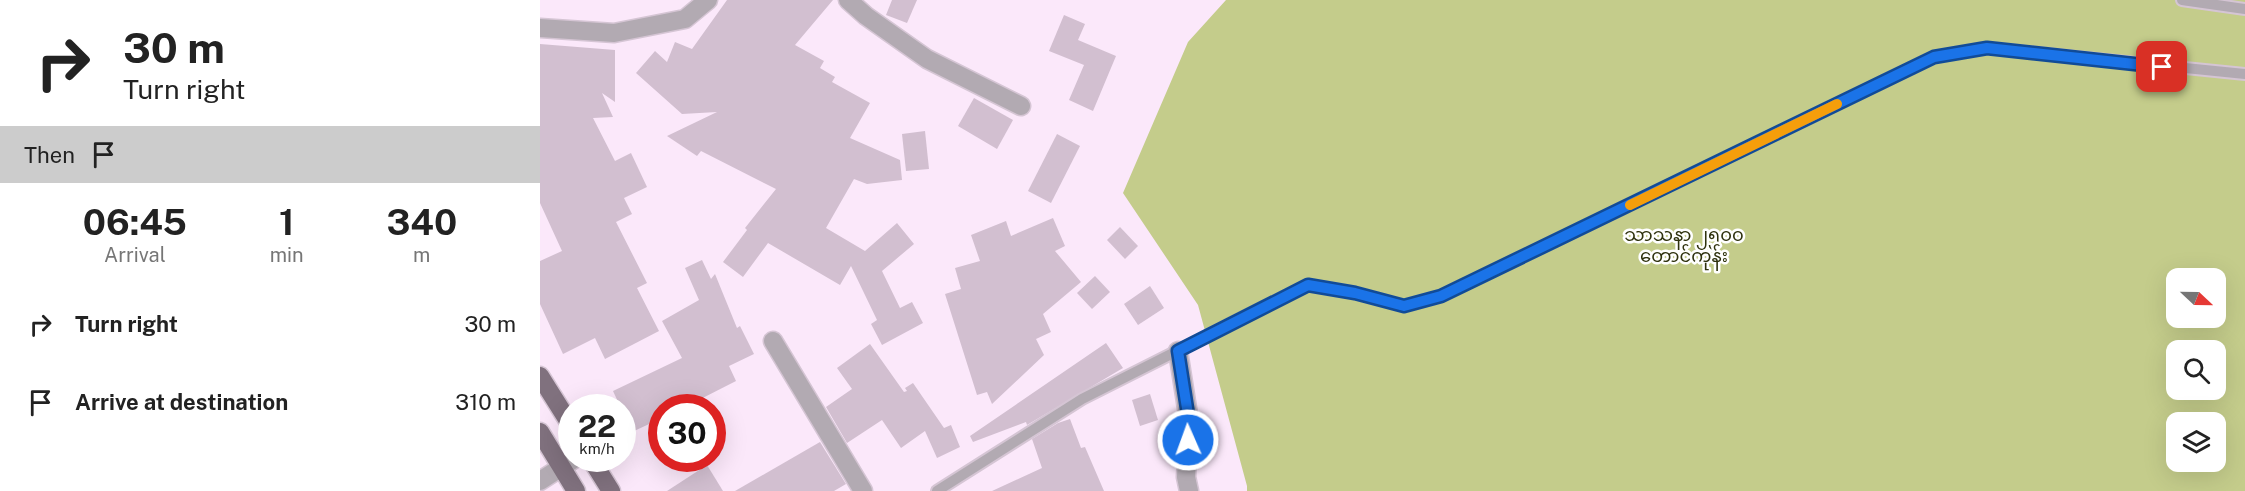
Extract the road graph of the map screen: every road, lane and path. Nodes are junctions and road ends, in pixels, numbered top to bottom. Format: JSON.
{"nodes":[{"id":1,"x":708,"y":0,"type":"edge"},
{"id":2,"x":848,"y":0,"type":"edge"},
{"id":3,"x":2182,"y":0,"type":"edge"},
{"id":4,"x":2245,"y":9,"type":"edge"},
{"id":5,"x":540,"y":28,"type":"edge"},
{"id":6,"x":2245,"y":74,"type":"edge"},
{"id":7,"x":1021,"y":106,"type":"dead end"},
{"id":8,"x":773,"y":341,"type":"dead end"},
{"id":9,"x":1178,"y":351,"type":"junction"},
{"id":10,"x":540,"y":376,"type":"edge"},
{"id":11,"x":558,"y":405,"type":"edge"},
{"id":12,"x":540,"y":432,"type":"edge"},
{"id":13,"x":558,"y":452,"type":"edge"},
{"id":14,"x":558,"y":469,"type":"edge"},
{"id":15,"x":571,"y":472,"type":"edge"},
{"id":16,"x":599,"y":472,"type":"edge"},
{"id":17,"x":540,"y":481,"type":"edge"},
{"id":18,"x":576,"y":491,"type":"edge"},
{"id":19,"x":611,"y":491,"type":"edge"},
{"id":20,"x":863,"y":491,"type":"edge"},
{"id":21,"x":937,"y":491,"type":"edge"},
{"id":22,"x":1189,"y":491,"type":"edge"}],
"edges":[{"from":1,"to":5,"type":"street"},
{"from":2,"to":7,"type":"street"},
{"from":3,"to":4,"type":"lane"},
{"from":6,"to":9,"type":"lane"},
{"from":8,"to":20,"type":"street"},
{"from":9,"to":21,"type":"lane"},
{"from":9,"to":22,"type":"street"},
{"from":10,"to":11,"type":"main road"},
{"from":12,"to":13,"type":"main road"},
{"from":14,"to":17,"type":"street"},
{"from":15,"to":18,"type":"main road"},
{"from":16,"to":19,"type":"main road"}]}
